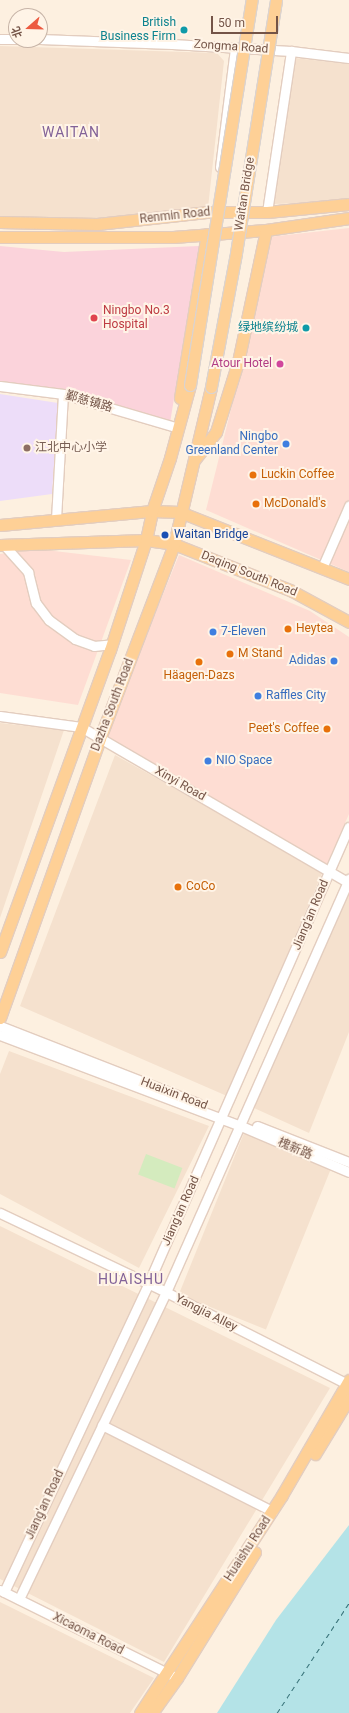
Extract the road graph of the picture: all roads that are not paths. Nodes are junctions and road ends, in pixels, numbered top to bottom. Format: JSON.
{"nodes":[{"id":1,"x":252,"y":0,"type":"edge"},
{"id":2,"x":276,"y":0,"type":"edge"},
{"id":3,"x":48,"y":39,"type":"edge"},
{"id":4,"x":235,"y":48,"type":"junction"},
{"id":5,"x":291,"y":51,"type":"junction"},
{"id":6,"x":349,"y":58,"type":"edge"},
{"id":7,"x":349,"y":204,"type":"edge"},
{"id":8,"x":214,"y":212,"type":"junction"},
{"id":9,"x":267,"y":212,"type":"junction"},
{"id":10,"x":349,"y":218,"type":"edge"},
{"id":11,"x":0,"y":222,"type":"edge"},
{"id":12,"x":266,"y":230,"type":"junction"},
{"id":13,"x":207,"y":234,"type":"junction"},
{"id":14,"x":0,"y":237,"type":"edge"},
{"id":15,"x":190,"y":384,"type":"joint"},
{"id":16,"x":0,"y":386,"type":"edge"},
{"id":17,"x":211,"y":387,"type":"joint"},
{"id":18,"x":63,"y":394,"type":"junction"},
{"id":19,"x":175,"y":427,"type":"junction"},
{"id":20,"x":170,"y":458,"type":"junction"},
{"id":21,"x":192,"y":465,"type":"junction"},
{"id":22,"x":349,"y":506,"type":"edge"},
{"id":23,"x":152,"y":511,"type":"junction"},
{"id":24,"x":180,"y":512,"type":"junction"},
{"id":25,"x":56,"y":519,"type":"junction"},
{"id":26,"x":0,"y":524,"type":"edge"},
{"id":27,"x":146,"y":540,"type":"junction"},
{"id":28,"x":1,"y":544,"type":"edge"},
{"id":29,"x":174,"y":544,"type":"junction"},
{"id":30,"x":322,"y":568,"type":"junction"},
{"id":31,"x":349,"y":579,"type":"edge"},
{"id":32,"x":349,"y":622,"type":"edge"},
{"id":33,"x":112,"y":644,"type":"junction"},
{"id":34,"x":0,"y":716,"type":"edge"},
{"id":35,"x":81,"y":726,"type":"junction"},
{"id":36,"x":100,"y":738,"type":"junction"},
{"id":37,"x":349,"y":827,"type":"edge"},
{"id":38,"x":330,"y":871,"type":"junction"},
{"id":39,"x":348,"y":881,"type":"edge"},
{"id":40,"x":0,"y":952,"type":"edge"},
{"id":41,"x":0,"y":1018,"type":"edge"},
{"id":42,"x":0,"y":1026,"type":"edge"},
{"id":43,"x":0,"y":1035,"type":"edge"},
{"id":44,"x":223,"y":1116,"type":"junction"},
{"id":45,"x":242,"y":1123,"type":"junction"},
{"id":46,"x":349,"y":1162,"type":"edge"},
{"id":47,"x":349,"y":1172,"type":"edge"},
{"id":48,"x":0,"y":1213,"type":"edge"},
{"id":49,"x":148,"y":1284,"type":"junction"},
{"id":50,"x":166,"y":1292,"type":"junction"},
{"id":51,"x":348,"y":1382,"type":"edge"},
{"id":52,"x":349,"y":1398,"type":"edge"},
{"id":53,"x":102,"y":1425,"type":"junction"},
{"id":54,"x":272,"y":1511,"type":"junction"},
{"id":55,"x":2,"y":1591,"type":"edge"},
{"id":56,"x":19,"y":1599,"type":"junction"},
{"id":57,"x":172,"y":1676,"type":"junction"},
{"id":58,"x":140,"y":1713,"type":"edge"},
{"id":59,"x":152,"y":1713,"type":"edge"}],
"edges":[{"from":1,"to":15,"type":"main road","name":"Waitan Bridge","bridge":true},
{"from":2,"to":17,"type":"main road","name":"Waitan Bridge","bridge":true},
{"from":3,"to":4,"type":"street","name":"Zongma Road"},
{"from":4,"to":5,"type":"street","name":"Zongma Road"},
{"from":4,"to":8,"type":"street"},
{"from":5,"to":6,"type":"street","name":"Zongma Road"},
{"from":5,"to":9,"type":"street"},
{"from":7,"to":9,"type":"main road","name":"Renmin Road"},
{"from":8,"to":9,"type":"main road","name":"Renmin Road"},
{"from":8,"to":11,"type":"main road","name":"Renmin Road"},
{"from":10,"to":12,"type":"main road","name":"Renmin Road"},
{"from":12,"to":13,"type":"main road","name":"Renmin Road"},
{"from":12,"to":21,"type":"main road"},
{"from":13,"to":14,"type":"main road","name":"Renmin Road"},
{"from":13,"to":19,"type":"main road"},
{"from":15,"to":20,"type":"main road","name":"Dazha South Road"},
{"from":16,"to":18,"type":"street","name":"鄞慈镇路"},
{"from":17,"to":21,"type":"main road","name":"Dazha South Road"},
{"from":18,"to":19,"type":"street","name":"鄞慈镇路"},
{"from":18,"to":25,"type":"street"},
{"from":19,"to":20,"type":"main road"},
{"from":20,"to":23,"type":"main road","name":"Dazha South Road"},
{"from":21,"to":24,"type":"main road","name":"Dazha South Road"},
{"from":22,"to":30,"type":"street"},
{"from":23,"to":24,"type":"main road"},
{"from":23,"to":25,"type":"main road"},
{"from":23,"to":27,"type":"main road","name":"Dazha South Road"},
{"from":24,"to":29,"type":"main road","name":"Dazha South Road"},
{"from":24,"to":30,"type":"main road"},
{"from":25,"to":26,"type":"main road"},
{"from":27,"to":28,"type":"main road","name":"Daqing South Road"},
{"from":27,"to":29,"type":"main road","name":"Daqing South Road"},
{"from":27,"to":33,"type":"main road","name":"Dazha South Road"},
{"from":28,"to":33,"type":"street"},
{"from":29,"to":32,"type":"main road","name":"Daqing South Road"},
{"from":29,"to":36,"type":"main road","name":"Dazha South Road"},
{"from":30,"to":31,"type":"main road"},
{"from":33,"to":35,"type":"main road","name":"Dazha South Road"},
{"from":34,"to":35,"type":"street","name":"Xinyi Road"},
{"from":35,"to":36,"type":"street","name":"Xinyi Road"},
{"from":35,"to":40,"type":"main road","name":"Dazha South Road"},
{"from":36,"to":38,"type":"street","name":"Xinyi Road"},
{"from":36,"to":41,"type":"main road","name":"Dazha South Road"},
{"from":37,"to":38,"type":"street","name":"Jiang'an Road"},
{"from":38,"to":39,"type":"street","name":"Xinyi Road"},
{"from":38,"to":44,"type":"street","name":"Jiang'an Road"},
{"from":39,"to":45,"type":"street","name":"Jiang'an Road"},
{"from":42,"to":44,"type":"street","name":"Huaixin Road"},
{"from":43,"to":44,"type":"street","name":"Huaixin Road"},
{"from":44,"to":45,"type":"street","name":"Huaixin Road"},
{"from":44,"to":49,"type":"street","name":"Jiang'an Road"},
{"from":45,"to":46,"type":"street","name":"Huaixin Road"},
{"from":45,"to":47,"type":"street","name":"槐新路"},
{"from":45,"to":50,"type":"street","name":"Jiang'an Road"},
{"from":48,"to":49,"type":"street","name":"Yangjia Alley"},
{"from":49,"to":50,"type":"street","name":"Yangjia Alley"},
{"from":49,"to":55,"type":"street","name":"Jiang'an Road"},
{"from":50,"to":51,"type":"street","name":"Yangjia Alley"},
{"from":50,"to":53,"type":"street","name":"Jiang'an Road"},
{"from":51,"to":54,"type":"main road","name":"Huaishu Road"},
{"from":52,"to":57,"type":"main road","name":"Huaishu Road"},
{"from":53,"to":54,"type":"street"},
{"from":53,"to":56,"type":"street","name":"Jiang'an Road"},
{"from":54,"to":57,"type":"main road","name":"Huaishu Road"},
{"from":55,"to":56,"type":"street","name":"Xicaoma Road"},
{"from":56,"to":57,"type":"street","name":"Xicaoma Road"},
{"from":57,"to":58,"type":"main road","name":"Huaishu Road"},
{"from":57,"to":59,"type":"main road","name":"Huaishu Road"}]}
